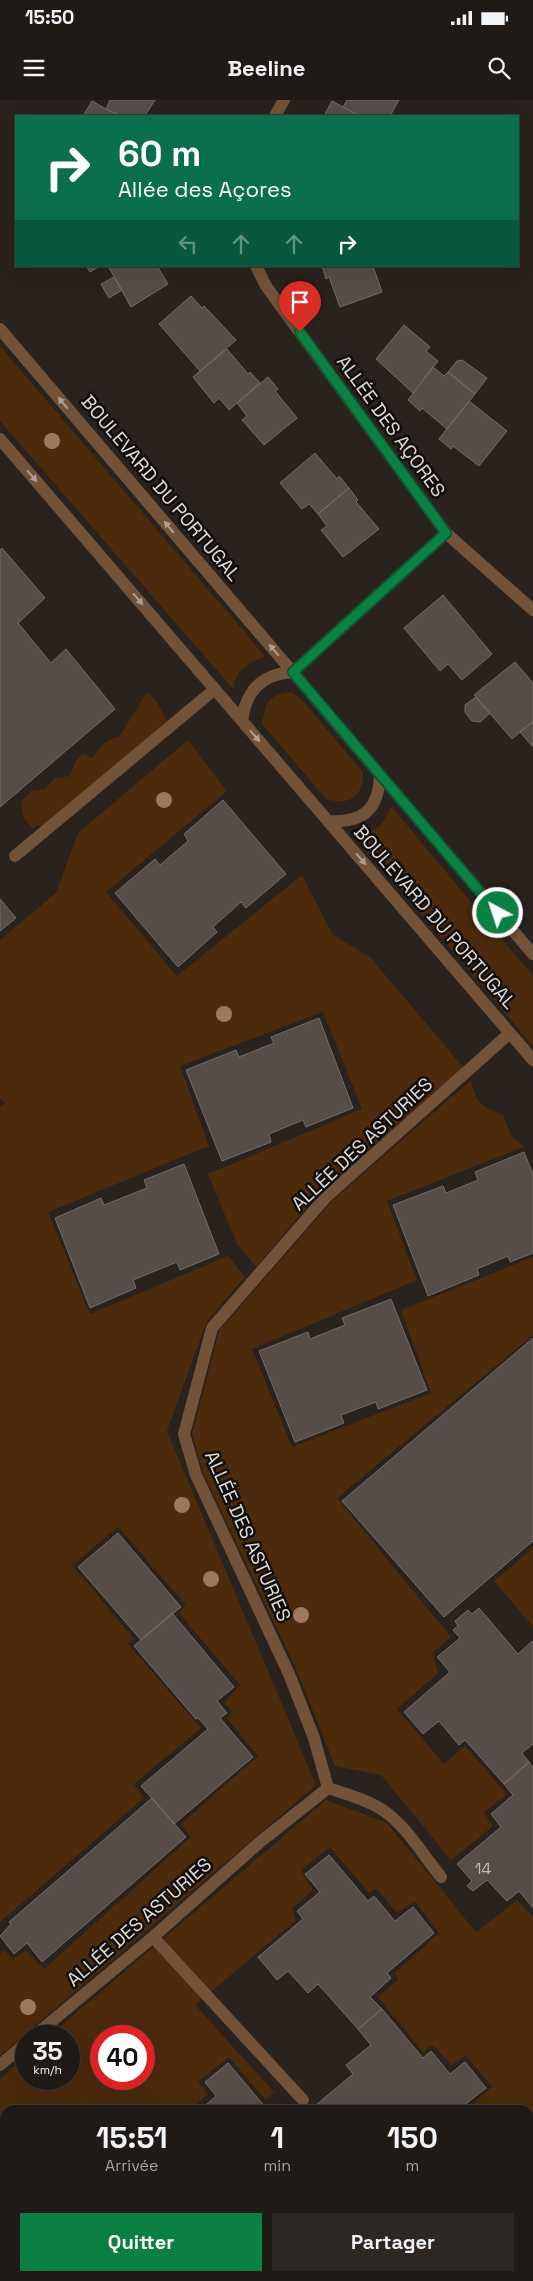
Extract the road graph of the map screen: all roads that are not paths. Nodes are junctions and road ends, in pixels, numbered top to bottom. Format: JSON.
{"nodes":[{"id":1,"x":284,"y":100,"type":"edge"},
{"id":2,"x":276,"y":115,"type":"edge"},
{"id":3,"x":256,"y":267,"type":"edge"},
{"id":4,"x":0,"y":329,"type":"edge"},
{"id":5,"x":0,"y":439,"type":"edge"},
{"id":6,"x":446,"y":533,"type":"junction"},
{"id":7,"x":533,"y":610,"type":"edge"},
{"id":8,"x":293,"y":672,"type":"junction"},
{"id":9,"x":215,"y":689,"type":"junction"},
{"id":10,"x":242,"y":721,"type":"junction"},
{"id":11,"x":380,"y":774,"type":"junction"},
{"id":12,"x":328,"y":821,"type":"junction"},
{"id":13,"x":15,"y":856,"type":"dead end"},
{"id":14,"x":533,"y":954,"type":"edge"},
{"id":15,"x":510,"y":1033,"type":"junction"},
{"id":16,"x":533,"y":1060,"type":"edge"},
{"id":17,"x":328,"y":1788,"type":"junction"},
{"id":18,"x":441,"y":1877,"type":"dead end"},
{"id":19,"x":154,"y":1937,"type":"junction"},
{"id":20,"x":47,"y":2025,"type":"edge"},
{"id":21,"x":15,"y":2052,"type":"edge"},
{"id":22,"x":0,"y":2065,"type":"edge"},
{"id":23,"x":303,"y":2100,"type":"dead end"}],
"edges":[{"from":1,"to":2,"type":"street"},
{"from":3,"to":6,"type":"street","name":"ALLÉE DES AÇORES"},
{"from":8,"to":4,"type":"street","name":"BOULEVARD DU PORTUGAL","one_way":true},
{"from":5,"to":9,"type":"street","name":"BOULEVARD DU PORTUGAL","one_way":true},
{"from":6,"to":7,"type":"street","name":"ALLÉE DES AÇORES"},
{"from":6,"to":8,"type":"street"},
{"from":8,"to":10,"type":"street"},
{"from":8,"to":11,"type":"street","name":"BOULEVARD DU PORTUGAL"},
{"from":9,"to":10,"type":"street","name":"BOULEVARD DU PORTUGAL"},
{"from":9,"to":13,"type":"street"},
{"from":10,"to":12,"type":"street","name":"BOULEVARD DU PORTUGAL","one_way":true},
{"from":11,"to":12,"type":"street","name":"BOULEVARD DU PORTUGAL"},
{"from":11,"to":14,"type":"street","name":"BOULEVARD DU PORTUGAL"},
{"from":12,"to":15,"type":"street","name":"BOULEVARD DU PORTUGAL","one_way":true},
{"from":15,"to":16,"type":"street","name":"BOULEVARD DU PORTUGAL"},
{"from":15,"to":17,"type":"street","name":"ALLÉE DES ASTURIES"},
{"from":17,"to":18,"type":"street"},
{"from":17,"to":19,"type":"street","name":"ALLÉE DES ASTURIES"},
{"from":19,"to":20,"type":"street","name":"ALLÉE DES ASTURIES"},
{"from":19,"to":23,"type":"street"},
{"from":21,"to":22,"type":"street"}]}
